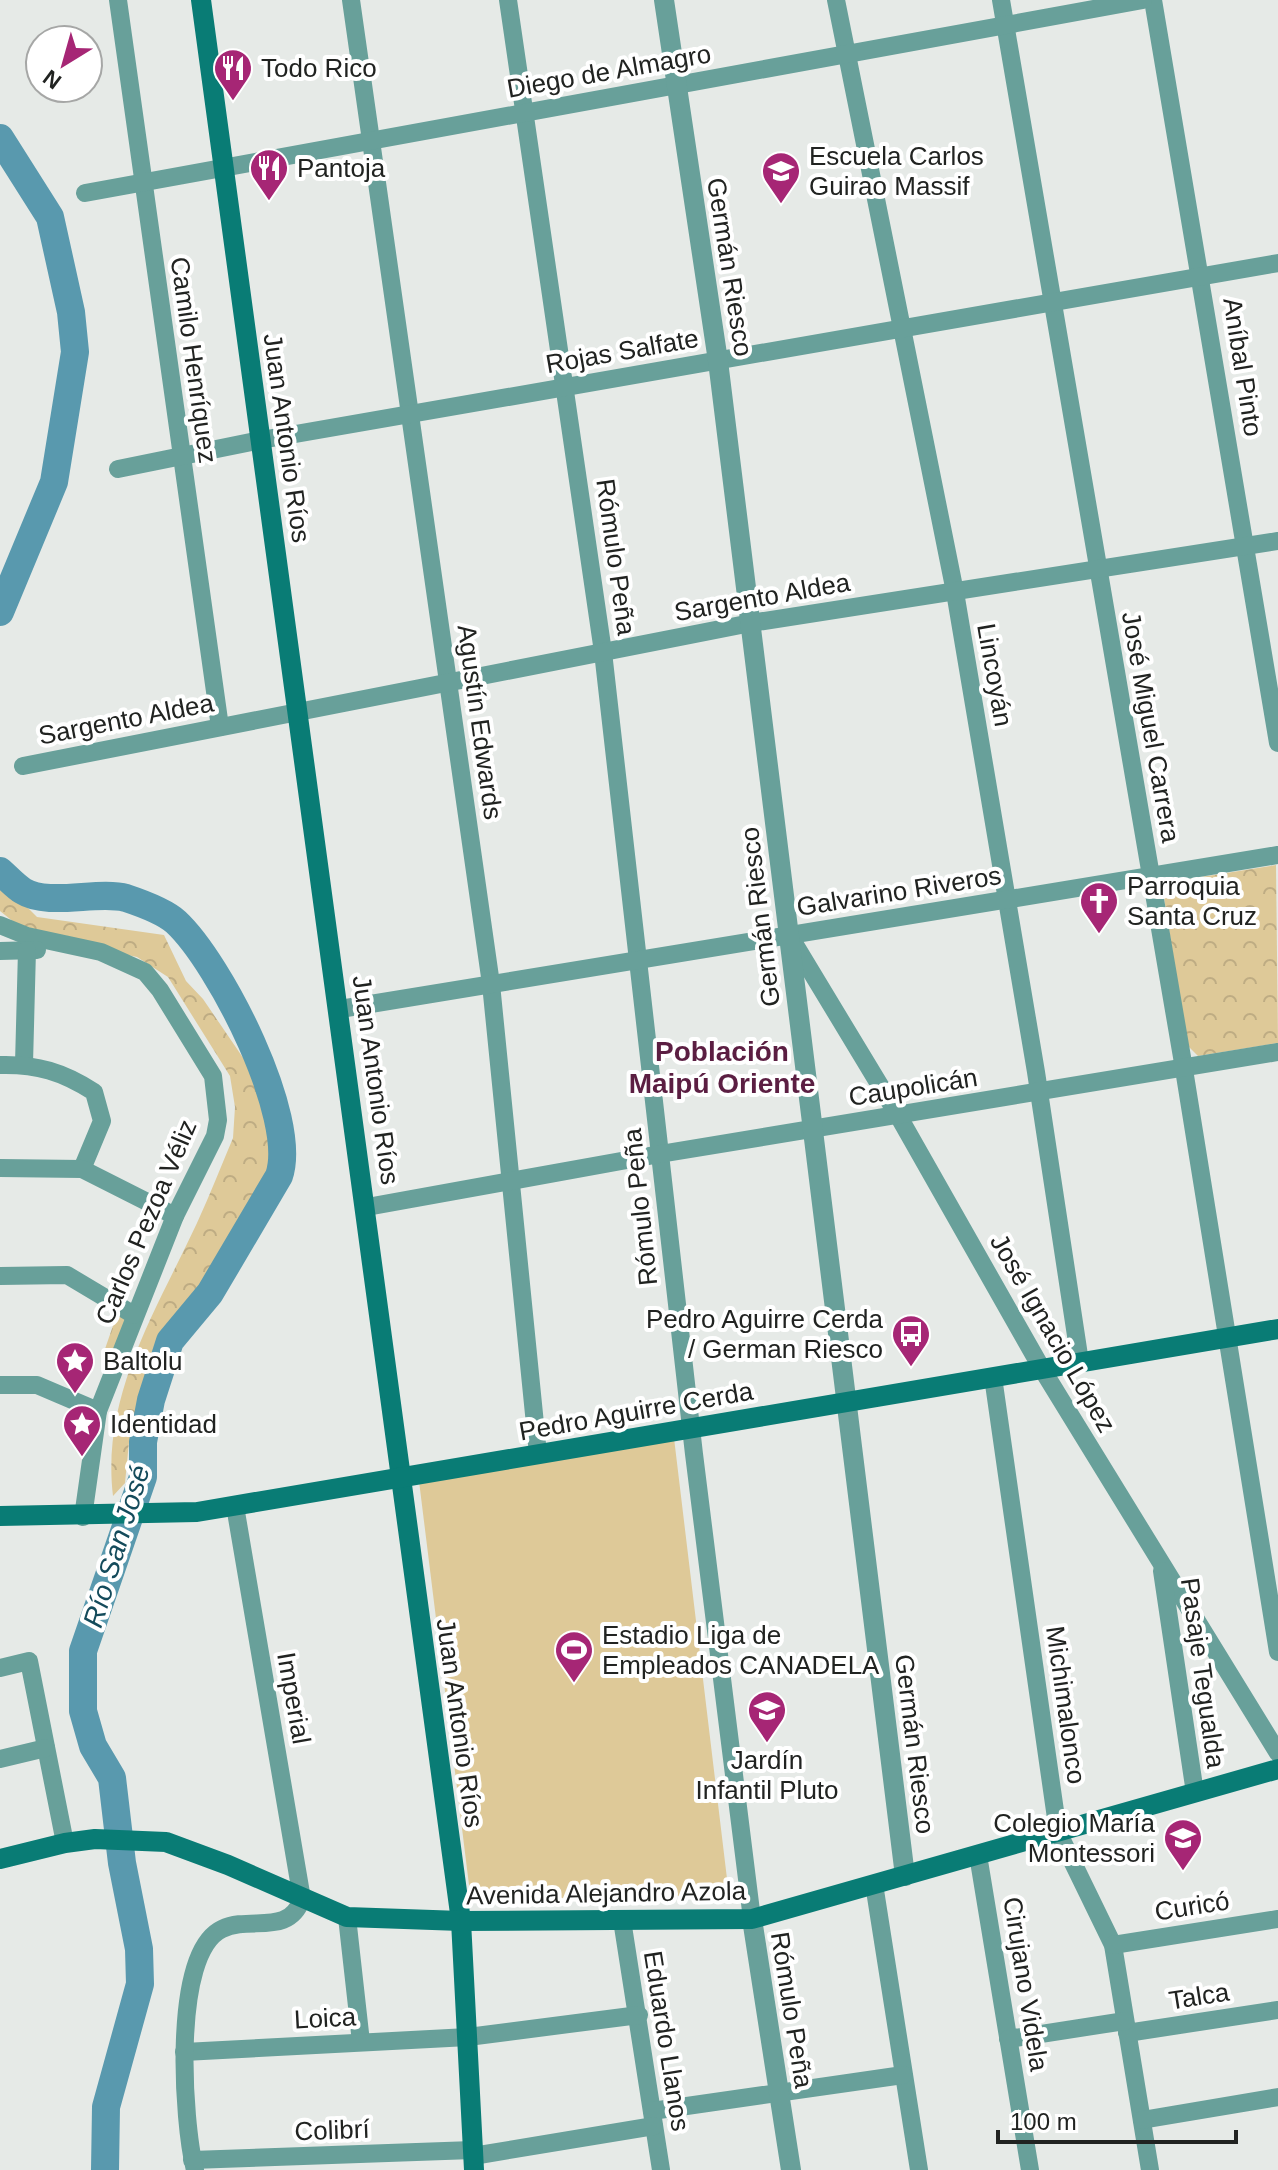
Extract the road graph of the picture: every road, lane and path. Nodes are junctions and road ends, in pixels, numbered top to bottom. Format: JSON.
{"nodes":[{"id":1,"x":118,"y":0,"type":"edge"},
{"id":2,"x":201,"y":0,"type":"edge"},
{"id":3,"x":351,"y":0,"type":"edge"},
{"id":4,"x":508,"y":0,"type":"edge"},
{"id":5,"x":664,"y":0,"type":"edge"},
{"id":6,"x":836,"y":0,"type":"edge"},
{"id":7,"x":1001,"y":0,"type":"edge"},
{"id":8,"x":1143,"y":0,"type":"edge"},
{"id":9,"x":1153,"y":0,"type":"edge"},
{"id":10,"x":1006,"y":26,"type":"junction"},
{"id":11,"x":847,"y":56,"type":"junction"},
{"id":12,"x":676,"y":85,"type":"junction"},
{"id":13,"x":524,"y":112,"type":"junction"},
{"id":14,"x":370,"y":139,"type":"junction"},
{"id":15,"x":224,"y":167,"type":"junction"},
{"id":16,"x":141,"y":182,"type":"junction"},
{"id":17,"x":85,"y":193,"type":"dead end"},
{"id":18,"x":1278,"y":263,"type":"edge"},
{"id":19,"x":1201,"y":277,"type":"junction"},
{"id":20,"x":1053,"y":302,"type":"junction"},
{"id":21,"x":904,"y":328,"type":"junction"},
{"id":22,"x":718,"y":361,"type":"junction"},
{"id":23,"x":566,"y":387,"type":"junction"},
{"id":24,"x":409,"y":415,"type":"junction"},
{"id":25,"x":261,"y":440,"type":"junction"},
{"id":26,"x":181,"y":456,"type":"junction"},
{"id":27,"x":118,"y":469,"type":"dead end"},
{"id":28,"x":1278,"y":541,"type":"edge"},
{"id":29,"x":1246,"y":546,"type":"junction"},
{"id":30,"x":1098,"y":569,"type":"junction"},
{"id":31,"x":955,"y":592,"type":"junction"},
{"id":32,"x":751,"y":623,"type":"junction"},
{"id":33,"x":603,"y":652,"type":"junction"},
{"id":34,"x":448,"y":683,"type":"junction"},
{"id":35,"x":299,"y":712,"type":"junction"},
{"id":36,"x":220,"y":727,"type":"junction"},
{"id":37,"x":1278,"y":743,"type":"edge"},
{"id":38,"x":23,"y":766,"type":"dead end"},
{"id":39,"x":1278,"y":855,"type":"edge"},
{"id":40,"x":1150,"y":876,"type":"junction"},
{"id":41,"x":1008,"y":900,"type":"junction"},
{"id":42,"x":0,"y":925,"type":"edge"},
{"id":43,"x":789,"y":935,"type":"junction"},
{"id":44,"x":72,"y":947,"type":"junction"},
{"id":45,"x":27,"y":950,"type":"junction"},
{"id":46,"x":0,"y":951,"type":"edge"},
{"id":47,"x":638,"y":960,"type":"junction"},
{"id":48,"x":491,"y":984,"type":"junction"},
{"id":49,"x":340,"y":1009,"type":"junction"},
{"id":50,"x":1278,"y":1052,"type":"edge"},
{"id":51,"x":24,"y":1064,"type":"junction"},
{"id":52,"x":0,"y":1065,"type":"edge"},
{"id":53,"x":1184,"y":1068,"type":"junction"},
{"id":54,"x":1039,"y":1092,"type":"junction"},
{"id":55,"x":899,"y":1117,"type":"junction"},
{"id":56,"x":812,"y":1130,"type":"junction"},
{"id":57,"x":660,"y":1154,"type":"junction"},
{"id":58,"x":0,"y":1168,"type":"edge"},
{"id":59,"x":82,"y":1169,"type":"junction"},
{"id":60,"x":510,"y":1182,"type":"junction"},
{"id":61,"x":367,"y":1207,"type":"junction"},
{"id":62,"x":175,"y":1216,"type":"junction"},
{"id":63,"x":0,"y":1276,"type":"edge"},
{"id":64,"x":134,"y":1315,"type":"junction"},
{"id":65,"x":1278,"y":1329,"type":"edge"},
{"id":66,"x":1225,"y":1338,"type":"junction"},
{"id":67,"x":1080,"y":1362,"type":"junction"},
{"id":68,"x":1042,"y":1369,"type":"junction"},
{"id":69,"x":993,"y":1377,"type":"junction"},
{"id":70,"x":0,"y":1385,"type":"edge"},
{"id":71,"x":846,"y":1402,"type":"junction"},
{"id":72,"x":98,"y":1411,"type":"junction"},
{"id":73,"x":691,"y":1428,"type":"junction"},
{"id":74,"x":538,"y":1454,"type":"junction"},
{"id":75,"x":399,"y":1478,"type":"junction"},
{"id":76,"x":235,"y":1506,"type":"junction"},
{"id":77,"x":0,"y":1516,"type":"edge"},
{"id":78,"x":83,"y":1517,"type":"junction"},
{"id":79,"x":1160,"y":1561,"type":"junction"},
{"id":80,"x":1278,"y":1652,"type":"edge"},
{"id":81,"x":0,"y":1668,"type":"edge"},
{"id":82,"x":46,"y":1748,"type":"junction"},
{"id":83,"x":1278,"y":1753,"type":"edge"},
{"id":84,"x":0,"y":1759,"type":"edge"},
{"id":85,"x":1278,"y":1769,"type":"edge"},
{"id":86,"x":1195,"y":1793,"type":"junction"},
{"id":87,"x":1058,"y":1832,"type":"junction"},
{"id":88,"x":65,"y":1843,"type":"junction"},
{"id":89,"x":978,"y":1855,"type":"junction"},
{"id":90,"x":0,"y":1859,"type":"edge"},
{"id":91,"x":905,"y":1876,"type":"junction"},
{"id":92,"x":874,"y":1884,"type":"junction"},
{"id":93,"x":302,"y":1899,"type":"junction"},
{"id":94,"x":347,"y":1917,"type":"junction"},
{"id":95,"x":752,"y":1919,"type":"junction"},
{"id":96,"x":1278,"y":1919,"type":"edge"},
{"id":97,"x":622,"y":1920,"type":"junction"},
{"id":98,"x":461,"y":1921,"type":"junction"},
{"id":99,"x":1113,"y":1945,"type":"junction"},
{"id":100,"x":1278,"y":2010,"type":"edge"},
{"id":101,"x":639,"y":2015,"type":"junction"},
{"id":102,"x":1126,"y":2027,"type":"junction"},
{"id":103,"x":468,"y":2037,"type":"junction"},
{"id":104,"x":1008,"y":2039,"type":"junction"},
{"id":105,"x":361,"y":2042,"type":"junction"},
{"id":106,"x":184,"y":2052,"type":"junction"},
{"id":107,"x":903,"y":2075,"type":"junction"},
{"id":108,"x":778,"y":2091,"type":"junction"},
{"id":109,"x":1278,"y":2097,"type":"edge"},
{"id":110,"x":653,"y":2118,"type":"junction"},
{"id":111,"x":1142,"y":2120,"type":"junction"},
{"id":112,"x":473,"y":2158,"type":"edge"},
{"id":113,"x":350,"y":2163,"type":"edge"},
{"id":114,"x":194,"y":2165,"type":"edge"},
{"id":115,"x":661,"y":2170,"type":"edge"},
{"id":116,"x":791,"y":2170,"type":"edge"},
{"id":117,"x":919,"y":2170,"type":"edge"},
{"id":118,"x":1030,"y":2170,"type":"edge"},
{"id":119,"x":1150,"y":2170,"type":"edge"}],
"edges":[{"from":1,"to":16,"type":"street","name":"Camilo Henríquez"},
{"from":2,"to":15,"type":"main road","name":"Juan Antonio Ríos"},
{"from":3,"to":14,"type":"street","name":"Agustín Edwards"},
{"from":4,"to":13,"type":"street","name":"Rómulo Peña"},
{"from":5,"to":12,"type":"street","name":"Germán Riesco"},
{"from":6,"to":11,"type":"street","name":"Lincoyán"},
{"from":7,"to":10,"type":"street","name":"José Miguel Carrera"},
{"from":8,"to":10,"type":"street","name":"Diego de Almagro"},
{"from":9,"to":19,"type":"street","name":"Aníbal Pinto"},
{"from":10,"to":11,"type":"street","name":"Diego de Almagro"},
{"from":10,"to":20,"type":"street","name":"José Miguel Carrera"},
{"from":11,"to":12,"type":"street","name":"Diego de Almagro"},
{"from":11,"to":21,"type":"street","name":"Lincoyán"},
{"from":12,"to":13,"type":"street","name":"Diego de Almagro"},
{"from":12,"to":22,"type":"street","name":"Germán Riesco"},
{"from":13,"to":14,"type":"street","name":"Diego de Almagro"},
{"from":13,"to":23,"type":"street","name":"Rómulo Peña"},
{"from":14,"to":15,"type":"street","name":"Diego de Almagro"},
{"from":14,"to":24,"type":"street","name":"Agustín Edwards"},
{"from":15,"to":16,"type":"street","name":"Diego de Almagro"},
{"from":15,"to":25,"type":"main road","name":"Juan Antonio Ríos"},
{"from":16,"to":17,"type":"street","name":"Diego de Almagro"},
{"from":16,"to":26,"type":"street","name":"Camilo Henríquez"},
{"from":18,"to":19,"type":"street","name":"Rojas Salfate"},
{"from":19,"to":20,"type":"street","name":"Rojas Salfate"},
{"from":19,"to":29,"type":"street","name":"Aníbal Pinto"},
{"from":20,"to":21,"type":"street","name":"Rojas Salfate"},
{"from":20,"to":30,"type":"street","name":"José Miguel Carrera"},
{"from":21,"to":22,"type":"street","name":"Rojas Salfate"},
{"from":21,"to":31,"type":"street","name":"Lincoyán"},
{"from":22,"to":23,"type":"street","name":"Rojas Salfate"},
{"from":22,"to":32,"type":"street","name":"Germán Riesco"},
{"from":23,"to":24,"type":"street","name":"Rojas Salfate"},
{"from":23,"to":33,"type":"street","name":"Rómulo Peña"},
{"from":24,"to":25,"type":"street","name":"Rojas Salfate"},
{"from":24,"to":34,"type":"street","name":"Agustín Edwards"},
{"from":25,"to":26,"type":"street","name":"Rojas Salfate"},
{"from":25,"to":35,"type":"main road","name":"Juan Antonio Ríos"},
{"from":26,"to":27,"type":"street","name":"Rojas Salfate"},
{"from":26,"to":36,"type":"street","name":"Camilo Henríquez"},
{"from":28,"to":29,"type":"street","name":"Sargento Aldea"},
{"from":29,"to":30,"type":"street","name":"Sargento Aldea"},
{"from":29,"to":37,"type":"street","name":"Aníbal Pinto"},
{"from":30,"to":31,"type":"street","name":"Sargento Aldea"},
{"from":30,"to":40,"type":"street","name":"José Miguel Carrera"},
{"from":31,"to":32,"type":"street","name":"Sargento Aldea"},
{"from":31,"to":41,"type":"street","name":"Lincoyán"},
{"from":32,"to":33,"type":"street","name":"Sargento Aldea"},
{"from":32,"to":43,"type":"street","name":"Germán Riesco"},
{"from":33,"to":34,"type":"street","name":"Sargento Aldea"},
{"from":33,"to":47,"type":"street","name":"Rómulo Peña"},
{"from":34,"to":35,"type":"street","name":"Sargento Aldea"},
{"from":34,"to":48,"type":"street","name":"Agustín Edwards"},
{"from":35,"to":36,"type":"street","name":"Sargento Aldea"},
{"from":35,"to":49,"type":"main road","name":"Juan Antonio Ríos"},
{"from":36,"to":38,"type":"street","name":"Sargento Aldea"},
{"from":39,"to":40,"type":"street","name":"Galvarino Riveros"},
{"from":40,"to":41,"type":"street","name":"Galvarino Riveros"},
{"from":40,"to":53,"type":"street","name":"José Miguel Carrera"},
{"from":41,"to":43,"type":"street","name":"Galvarino Riveros"},
{"from":41,"to":54,"type":"street","name":"Lincoyán"},
{"from":42,"to":44,"type":"street","name":"Carlos Pezoa Véliz"},
{"from":43,"to":47,"type":"street","name":"Galvarino Riveros"},
{"from":43,"to":55,"type":"street","name":"José Ignacio López"},
{"from":43,"to":56,"type":"street","name":"Germán Riesco"},
{"from":44,"to":45,"type":"street"},
{"from":44,"to":62,"type":"street","name":"Carlos Pezoa Véliz"},
{"from":45,"to":46,"type":"street"},
{"from":45,"to":51,"type":"street"},
{"from":47,"to":48,"type":"street","name":"Galvarino Riveros"},
{"from":47,"to":57,"type":"street","name":"Rómulo Peña"},
{"from":48,"to":49,"type":"street","name":"Galvarino Riveros"},
{"from":48,"to":60,"type":"street","name":"Agustín Edwards"},
{"from":49,"to":61,"type":"main road","name":"Juan Antonio Ríos"},
{"from":50,"to":53,"type":"street","name":"Caupolicán"},
{"from":51,"to":52,"type":"street"},
{"from":51,"to":59,"type":"street"},
{"from":53,"to":54,"type":"street","name":"Caupolicán"},
{"from":53,"to":66,"type":"street","name":"José Miguel Carrera"},
{"from":54,"to":55,"type":"street","name":"Caupolicán"},
{"from":54,"to":67,"type":"street","name":"Lincoyán"},
{"from":55,"to":56,"type":"street","name":"Caupolicán"},
{"from":55,"to":68,"type":"street","name":"José Ignacio López"},
{"from":56,"to":57,"type":"street","name":"Caupolicán"},
{"from":56,"to":71,"type":"street","name":"Germán Riesco"},
{"from":57,"to":60,"type":"street","name":"Caupolicán"},
{"from":57,"to":73,"type":"street","name":"Rómulo Peña"},
{"from":58,"to":59,"type":"street"},
{"from":59,"to":62,"type":"street"},
{"from":60,"to":61,"type":"street","name":"Caupolicán"},
{"from":60,"to":74,"type":"street","name":"Agustín Edwards"},
{"from":61,"to":75,"type":"main road","name":"Juan Antonio Ríos"},
{"from":62,"to":64,"type":"street","name":"Carlos Pezoa Véliz"},
{"from":63,"to":64,"type":"street"},
{"from":64,"to":72,"type":"street","name":"Carlos Pezoa Véliz"},
{"from":65,"to":66,"type":"main road","name":"Pedro Aguirre Cerda"},
{"from":66,"to":67,"type":"main road","name":"Pedro Aguirre Cerda"},
{"from":66,"to":80,"type":"street","name":"José Miguel Carrera"},
{"from":67,"to":68,"type":"main road","name":"Pedro Aguirre Cerda"},
{"from":68,"to":69,"type":"main road","name":"Pedro Aguirre Cerda"},
{"from":68,"to":79,"type":"street","name":"José Ignacio López"},
{"from":69,"to":71,"type":"main road","name":"Pedro Aguirre Cerda"},
{"from":69,"to":87,"type":"street","name":"Michimalonco"},
{"from":70,"to":72,"type":"street"},
{"from":71,"to":73,"type":"main road","name":"Pedro Aguirre Cerda"},
{"from":71,"to":91,"type":"street","name":"Germán Riesco"},
{"from":72,"to":78,"type":"street","name":"Carlos Pezoa Véliz"},
{"from":73,"to":74,"type":"main road","name":"Pedro Aguirre Cerda"},
{"from":73,"to":95,"type":"street","name":"Rómulo Peña"},
{"from":74,"to":75,"type":"main road","name":"Pedro Aguirre Cerda"},
{"from":75,"to":76,"type":"main road","name":"Pedro Aguirre Cerda"},
{"from":75,"to":98,"type":"main road","name":"Juan Antonio Ríos"},
{"from":76,"to":78,"type":"main road","name":"Pedro Aguirre Cerda"},
{"from":76,"to":93,"type":"street","name":"Imperial"},
{"from":77,"to":78,"type":"main road","name":"Pedro Aguirre Cerda"},
{"from":79,"to":83,"type":"street","name":"José Ignacio López"},
{"from":79,"to":86,"type":"street","name":"Pasaje Tegualda"},
{"from":81,"to":82,"type":"street"},
{"from":82,"to":84,"type":"street"},
{"from":82,"to":88,"type":"street"},
{"from":85,"to":86,"type":"main road","name":"Avenida Alejandro Azola"},
{"from":86,"to":87,"type":"main road","name":"Avenida Alejandro Azola"},
{"from":87,"to":89,"type":"main road","name":"Avenida Alejandro Azola"},
{"from":87,"to":99,"type":"street","name":"Michimalonco"},
{"from":88,"to":90,"type":"main road","name":"Avenida Alejandro Azola"},
{"from":88,"to":93,"type":"main road","name":"Avenida Alejandro Azola"},
{"from":89,"to":91,"type":"main road","name":"Avenida Alejandro Azola"},
{"from":89,"to":104,"type":"street","name":"Cirujano Videla"},
{"from":91,"to":92,"type":"main road","name":"Avenida Alejandro Azola"},
{"from":92,"to":95,"type":"main road","name":"Avenida Alejandro Azola"},
{"from":92,"to":107,"type":"street"},
{"from":93,"to":94,"type":"main road","name":"Avenida Alejandro Azola"},
{"from":93,"to":106,"type":"street"},
{"from":94,"to":98,"type":"main road","name":"Avenida Alejandro Azola"},
{"from":94,"to":105,"type":"street"},
{"from":95,"to":97,"type":"main road","name":"Avenida Alejandro Azola"},
{"from":95,"to":108,"type":"street","name":"Rómulo Peña"},
{"from":96,"to":99,"type":"street","name":"Curicó"},
{"from":97,"to":98,"type":"main road","name":"Avenida Alejandro Azola"},
{"from":97,"to":101,"type":"street","name":"Eduardo Llanos"},
{"from":98,"to":103,"type":"main road","name":"Juan Antonio Ríos"},
{"from":99,"to":102,"type":"street","name":"Michimalonco"},
{"from":100,"to":102,"type":"street","name":"Talca"},
{"from":101,"to":103,"type":"street","name":"Loica"},
{"from":101,"to":110,"type":"street","name":"Eduardo Llanos"},
{"from":102,"to":104,"type":"street","name":"Talca"},
{"from":102,"to":111,"type":"street","name":"Michimalonco"},
{"from":103,"to":105,"type":"street","name":"Loica"},
{"from":103,"to":112,"type":"main road","name":"Juan Antonio Ríos"},
{"from":104,"to":118,"type":"street","name":"Cirujano Videla"},
{"from":105,"to":106,"type":"street","name":"Loica"},
{"from":106,"to":114,"type":"street"},
{"from":107,"to":108,"type":"street","name":"Colibrí"},
{"from":107,"to":117,"type":"street"},
{"from":108,"to":110,"type":"street","name":"Colibrí"},
{"from":108,"to":116,"type":"street","name":"Rómulo Peña"},
{"from":109,"to":111,"type":"street"},
{"from":110,"to":112,"type":"street","name":"Colibrí"},
{"from":110,"to":115,"type":"street","name":"Eduardo Llanos"},
{"from":111,"to":119,"type":"street","name":"Michimalonco"},
{"from":112,"to":113,"type":"street","name":"Colibrí"},
{"from":113,"to":114,"type":"street","name":"Colibrí"}]}
